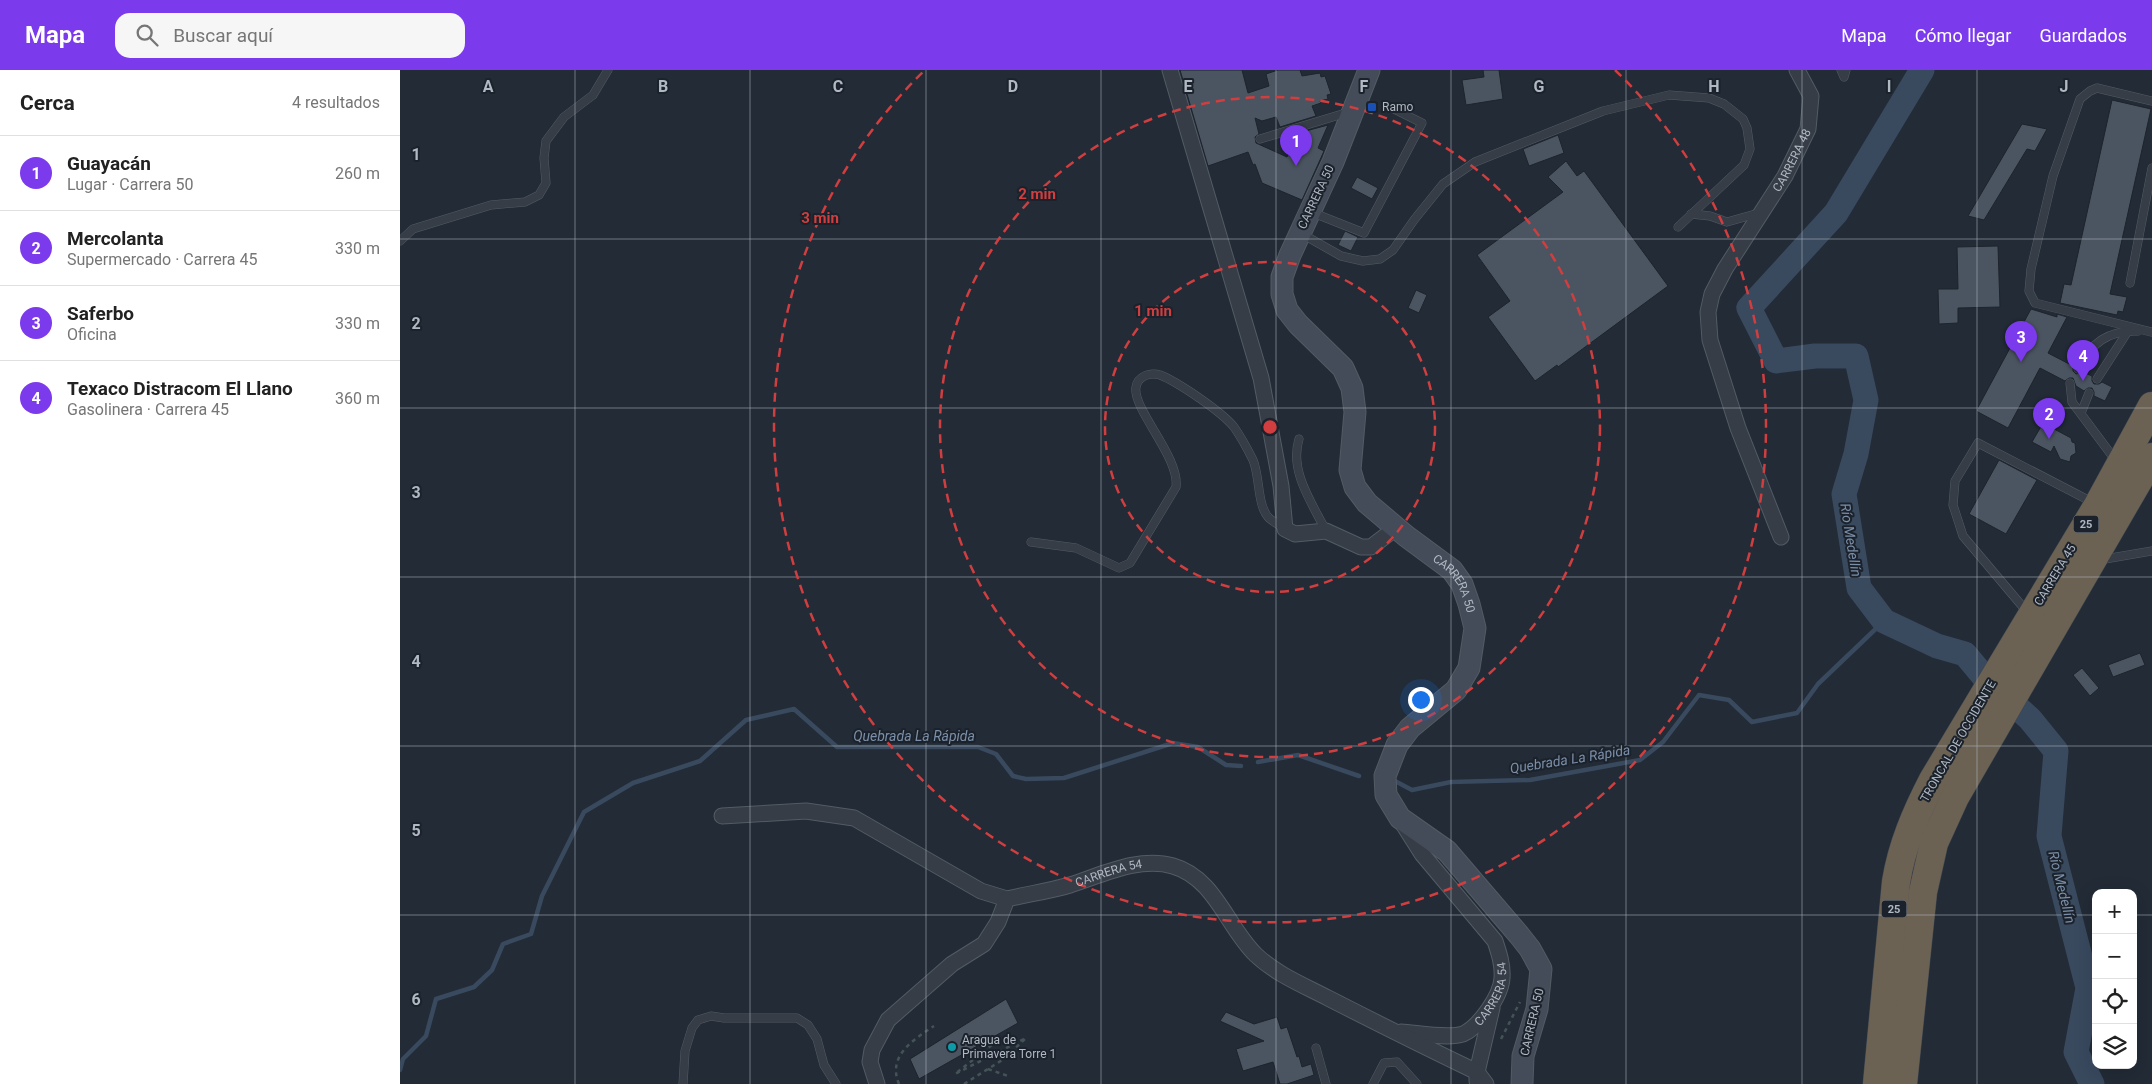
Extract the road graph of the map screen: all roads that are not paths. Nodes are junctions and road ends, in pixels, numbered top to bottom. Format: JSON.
{"nodes":[{"id":1,"x":608,"y":70,"type":"edge"},
{"id":2,"x":1170,"y":70,"type":"edge"},
{"id":3,"x":1370,"y":70,"type":"edge"},
{"id":4,"x":1797,"y":70,"type":"edge"},
{"id":5,"x":1841,"y":70,"type":"edge"},
{"id":6,"x":1846,"y":70,"type":"edge"},
{"id":7,"x":2152,"y":101,"type":"edge"},
{"id":8,"x":1392,"y":108,"type":"dead end"},
{"id":9,"x":1354,"y":110,"type":"junction"},
{"id":10,"x":1260,"y":139,"type":"dead end"},
{"id":11,"x":2152,"y":168,"type":"edge"},
{"id":12,"x":1310,"y":211,"type":"junction"},
{"id":13,"x":1763,"y":212,"type":"junction"},
{"id":14,"x":1691,"y":214,"type":"junction"},
{"id":15,"x":1678,"y":227,"type":"dead end"},
{"id":16,"x":1300,"y":233,"type":"junction"},
{"id":17,"x":400,"y":241,"type":"edge"},
{"id":18,"x":2130,"y":283,"type":"dead end"},
{"id":19,"x":2128,"y":331,"type":"junction"},
{"id":20,"x":2152,"y":332,"type":"edge"},
{"id":21,"x":2078,"y":369,"type":"dead end"},
{"id":22,"x":2096,"y":379,"type":"dead end"},
{"id":23,"x":2070,"y":383,"type":"dead end"},
{"id":24,"x":2089,"y":393,"type":"dead end"},
{"id":25,"x":2152,"y":406,"type":"edge"},
{"id":26,"x":2081,"y":413,"type":"junction"},
{"id":27,"x":1299,"y":439,"type":"dead end"},
{"id":28,"x":2120,"y":466,"type":"junction"},
{"id":29,"x":2151,"y":466,"type":"edge"},
{"id":30,"x":2098,"y":505,"type":"junction"},
{"id":31,"x":1396,"y":528,"type":"junction"},
{"id":32,"x":1285,"y":529,"type":"junction"},
{"id":33,"x":1326,"y":531,"type":"junction"},
{"id":34,"x":1780,"y":537,"type":"dead end"},
{"id":35,"x":1031,"y":542,"type":"dead end"},
{"id":36,"x":2152,"y":551,"type":"edge"},
{"id":37,"x":2092,"y":561,"type":"junction"},
{"id":38,"x":2029,"y":636,"type":"junction"},
{"id":39,"x":722,"y":816,"type":"dead end"},
{"id":40,"x":1400,"y":818,"type":"junction"},
{"id":41,"x":1007,"y":899,"type":"junction"},
{"id":42,"x":1493,"y":1004,"type":"junction"},
{"id":43,"x":1392,"y":1031,"type":"junction"},
{"id":44,"x":1316,"y":1048,"type":"dead end"},
{"id":45,"x":1480,"y":1080,"type":"edge"},
{"id":46,"x":683,"y":1084,"type":"edge"},
{"id":47,"x":836,"y":1084,"type":"edge"},
{"id":48,"x":877,"y":1084,"type":"edge"},
{"id":49,"x":1326,"y":1084,"type":"edge"},
{"id":50,"x":1372,"y":1084,"type":"edge"},
{"id":51,"x":1416,"y":1084,"type":"edge"},
{"id":52,"x":1522,"y":1084,"type":"edge"},
{"id":53,"x":1877,"y":1084,"type":"edge"},
{"id":54,"x":1903,"y":1084,"type":"edge"}],
"edges":[{"from":1,"to":17,"type":"lane"},
{"from":2,"to":32,"type":"street"},
{"from":3,"to":9,"type":"main road","name":"CARRERA 50"},
{"from":4,"to":13,"type":"street","name":"CARRERA 48"},
{"from":5,"to":6,"type":"lane"},
{"from":7,"to":20,"type":"lane"},
{"from":8,"to":12,"type":"lane"},
{"from":9,"to":10,"type":"lane"},
{"from":9,"to":12,"type":"main road","name":"CARRERA 50"},
{"from":11,"to":18,"type":"lane"},
{"from":12,"to":16,"type":"main road","name":"CARRERA 50"},
{"from":13,"to":14,"type":"lane"},
{"from":13,"to":34,"type":"street","name":"CARRERA 48"},
{"from":14,"to":15,"type":"lane"},
{"from":14,"to":16,"type":"lane"},
{"from":16,"to":31,"type":"main road","name":"CARRERA 50"},
{"from":19,"to":20,"type":"lane"},
{"from":19,"to":21,"type":"lane"},
{"from":19,"to":22,"type":"lane"},
{"from":23,"to":26,"type":"lane"},
{"from":24,"to":26,"type":"lane"},
{"from":25,"to":28,"type":"highway","name":"CARRERA 45","number":"25"},
{"from":26,"to":28,"type":"lane"},
{"from":27,"to":33,"type":"lane"},
{"from":28,"to":30,"type":"highway","name":"CARRERA 45","number":"25"},
{"from":29,"to":37,"type":"highway","name":"CARRERA 45","number":"25"},
{"from":30,"to":38,"type":"highway","name":"CARRERA 45","number":"25"},
{"from":30,"to":38,"type":"lane"},
{"from":31,"to":33,"type":"street"},
{"from":31,"to":40,"type":"main road","name":"CARRERA 50"},
{"from":32,"to":33,"type":"street"},
{"from":32,"to":35,"type":"lane"},
{"from":36,"to":37,"type":"lane"},
{"from":37,"to":38,"type":"highway","name":"CARRERA 45","number":"25"},
{"from":38,"to":53,"type":"highway","name":"TRONCAL DE OCCIDENTE","number":"25"},
{"from":38,"to":54,"type":"highway","name":"TRONCAL DE OCCIDENTE","number":"25"},
{"from":39,"to":41,"type":"street"},
{"from":40,"to":42,"type":"street","name":"CARRERA 54"},
{"from":40,"to":52,"type":"main road","name":"CARRERA 50"},
{"from":41,"to":43,"type":"street","name":"CARRERA 54"},
{"from":41,"to":48,"type":"street"},
{"from":42,"to":43,"type":"street","name":"CARRERA 54"},
{"from":42,"to":45,"type":"street"},
{"from":43,"to":45,"type":"street","name":"CARRERA 54"},
{"from":44,"to":49,"type":"lane"},
{"from":46,"to":47,"type":"lane"},
{"from":50,"to":51,"type":"lane"}]}
